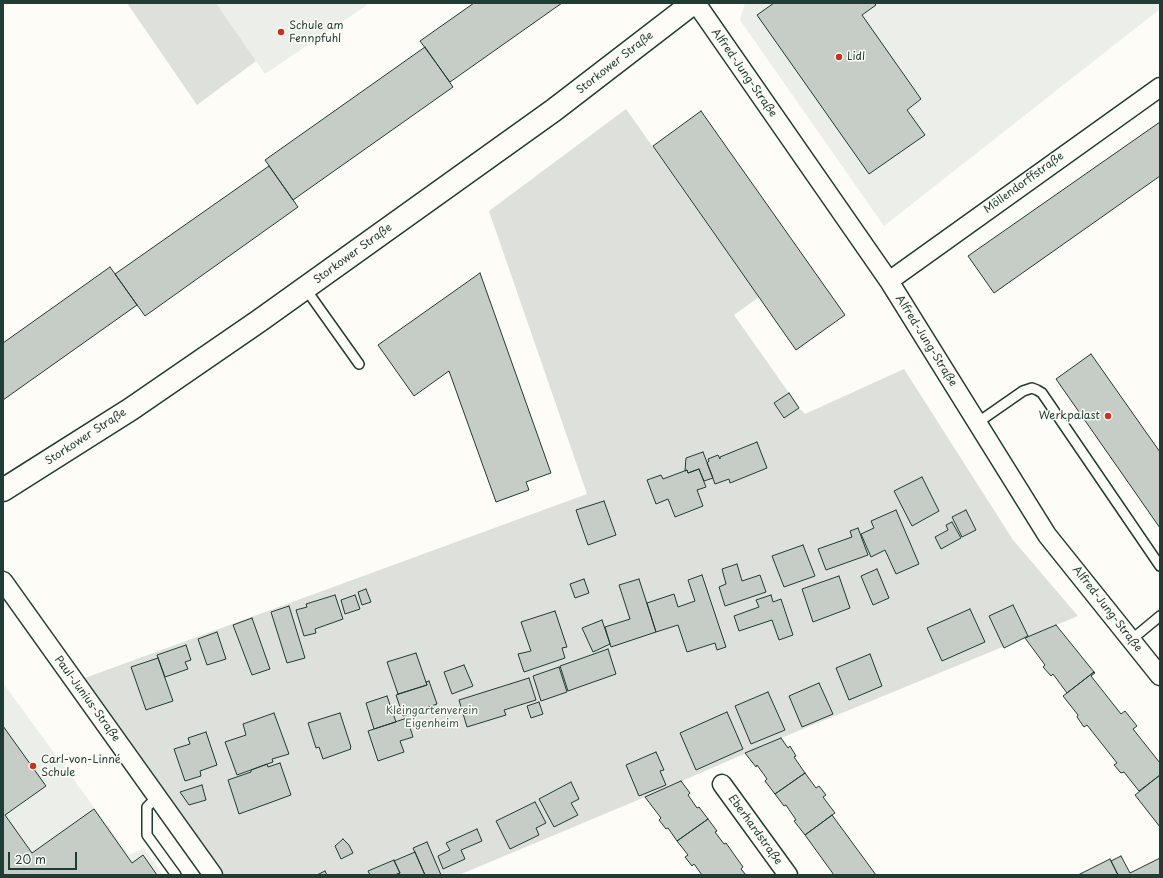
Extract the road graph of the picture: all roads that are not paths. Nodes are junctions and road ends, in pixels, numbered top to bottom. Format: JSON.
{"nodes":[{"id":1,"x":695,"y":3,"type":"edge"},
{"id":2,"x":1160,"y":87,"type":"edge"},
{"id":3,"x":889,"y":281,"type":"junction"},
{"id":4,"x":305,"y":288,"type":"junction"},
{"id":5,"x":360,"y":364,"type":"dead end"},
{"id":6,"x":977,"y":423,"type":"junction"},
{"id":7,"x":3,"y":490,"type":"edge"},
{"id":8,"x":1160,"y":566,"type":"edge"},
{"id":9,"x":3,"y":581,"type":"edge"},
{"id":10,"x":1160,"y":616,"type":"edge"},
{"id":11,"x":1131,"y":640,"type":"junction"},
{"id":12,"x":1160,"y":676,"type":"edge"},
{"id":13,"x":722,"y":784,"type":"dead end"},
{"id":14,"x":156,"y":797,"type":"junction"},
{"id":15,"x":176,"y":875,"type":"edge"},
{"id":16,"x":213,"y":875,"type":"edge"},
{"id":17,"x":788,"y":875,"type":"edge"}],
"edges":[{"from":1,"to":3,"type":"street","name":"Alfred-Jung-Straße"},
{"from":1,"to":4,"type":"main road","name":"Storkower Straße"},
{"from":2,"to":3,"type":"street","name":"Möllendorffstraße"},
{"from":3,"to":6,"type":"street","name":"Alfred-Jung-Straße"},
{"from":4,"to":5,"type":"lane"},
{"from":4,"to":7,"type":"main road","name":"Storkower Straße"},
{"from":6,"to":8,"type":"lane"},
{"from":6,"to":11,"type":"street","name":"Alfred-Jung-Straße"},
{"from":9,"to":14,"type":"street","name":"Paul-Junius-Straße"},
{"from":10,"to":11,"type":"lane"},
{"from":11,"to":12,"type":"street","name":"Alfred-Jung-Straße"},
{"from":13,"to":17,"type":"street","name":"Eberhardstraße"},
{"from":14,"to":15,"type":"lane"},
{"from":14,"to":16,"type":"street","name":"Paul-Junius-Straße"}]}
